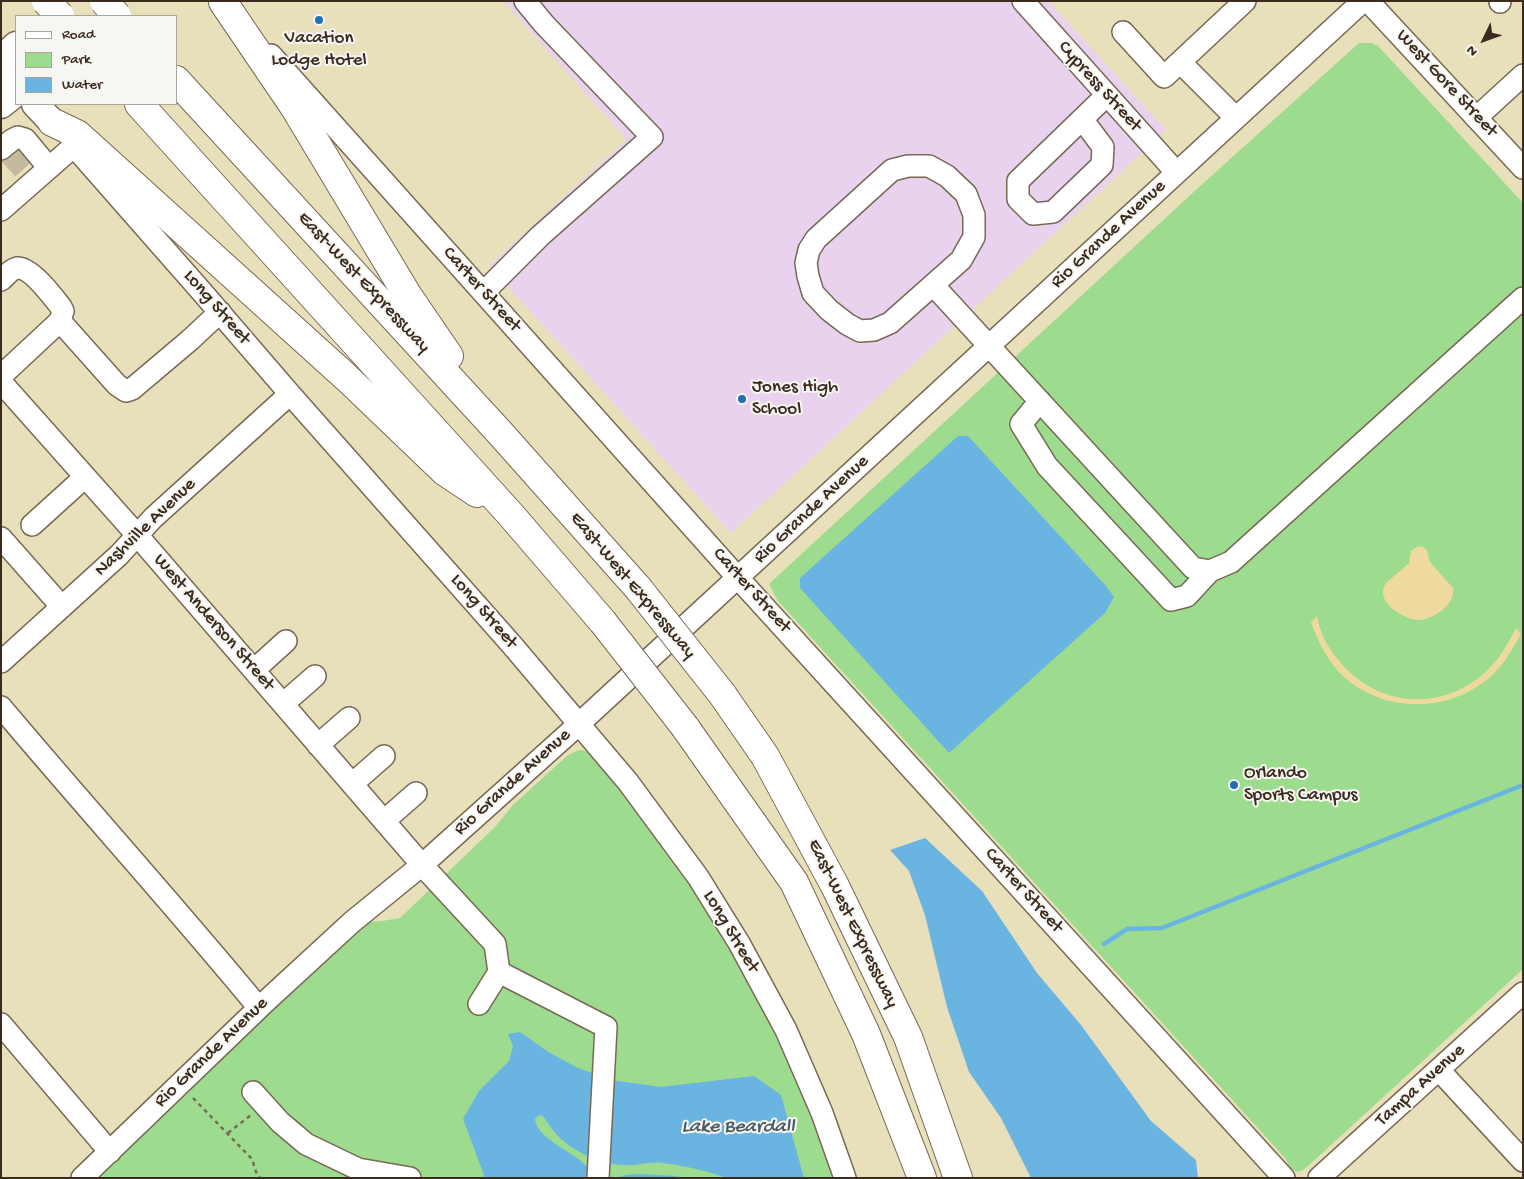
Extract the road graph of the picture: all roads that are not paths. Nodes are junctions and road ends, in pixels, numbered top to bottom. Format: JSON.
{"nodes":[{"id":1,"x":46,"y":1,"type":"edge"},
{"id":2,"x":65,"y":1,"type":"edge"},
{"id":3,"x":104,"y":1,"type":"edge"},
{"id":4,"x":120,"y":1,"type":"edge"},
{"id":5,"x":525,"y":1,"type":"edge"},
{"id":6,"x":1022,"y":1,"type":"edge"},
{"id":7,"x":1245,"y":1,"type":"edge"},
{"id":8,"x":1363,"y":1,"type":"edge"},
{"id":9,"x":1368,"y":1,"type":"edge"},
{"id":10,"x":223,"y":2,"type":"edge"},
{"id":11,"x":49,"y":15,"type":"edge"},
{"id":12,"x":59,"y":15,"type":"edge"},
{"id":13,"x":105,"y":15,"type":"edge"},
{"id":14,"x":116,"y":15,"type":"edge"},
{"id":15,"x":1123,"y":32,"type":"dead end"},
{"id":16,"x":15,"y":47,"type":"edge"},
{"id":17,"x":1,"y":59,"type":"edge"},
{"id":18,"x":1180,"y":62,"type":"junction"},
{"id":19,"x":1,"y":69,"type":"edge"},
{"id":20,"x":1523,"y":75,"type":"edge"},
{"id":21,"x":178,"y":82,"type":"edge"},
{"id":22,"x":15,"y":83,"type":"edge"},
{"id":23,"x":15,"y":94,"type":"edge"},
{"id":24,"x":1106,"y":95,"type":"junction"},
{"id":25,"x":1,"y":105,"type":"edge"},
{"id":26,"x":140,"y":105,"type":"edge"},
{"id":27,"x":43,"y":113,"type":"edge"},
{"id":28,"x":1236,"y":118,"type":"junction"},
{"id":29,"x":1476,"y":118,"type":"junction"},
{"id":30,"x":1082,"y":119,"type":"junction"},
{"id":31,"x":74,"y":146,"type":"junction"},
{"id":32,"x":4,"y":151,"type":"edge"},
{"id":33,"x":1523,"y":168,"type":"edge"},
{"id":34,"x":1176,"y":172,"type":"junction"},
{"id":35,"x":37,"y":175,"type":"junction"},
{"id":36,"x":1,"y":210,"type":"edge"},
{"id":37,"x":1,"y":280,"type":"edge"},
{"id":38,"x":934,"y":286,"type":"junction"},
{"id":39,"x":484,"y":292,"type":"junction"},
{"id":40,"x":1523,"y":298,"type":"edge"},
{"id":41,"x":220,"y":312,"type":"junction"},
{"id":42,"x":60,"y":321,"type":"junction"},
{"id":43,"x":989,"y":346,"type":"junction"},
{"id":44,"x":1,"y":376,"type":"edge"},
{"id":45,"x":1,"y":382,"type":"edge"},
{"id":46,"x":290,"y":394,"type":"junction"},
{"id":47,"x":1040,"y":402,"type":"junction"},
{"id":48,"x":501,"y":434,"type":"junction"},
{"id":49,"x":85,"y":478,"type":"junction"},
{"id":50,"x":511,"y":515,"type":"junction"},
{"id":51,"x":32,"y":525,"type":"dead end"},
{"id":52,"x":138,"y":535,"type":"junction"},
{"id":53,"x":1,"y":538,"type":"edge"},
{"id":54,"x":1210,"y":571,"type":"junction"},
{"id":55,"x":738,"y":578,"type":"junction"},
{"id":56,"x":62,"y":607,"type":"junction"},
{"id":57,"x":286,"y":641,"type":"dead end"},
{"id":58,"x":1,"y":662,"type":"edge"},
{"id":59,"x":254,"y":670,"type":"junction"},
{"id":60,"x":314,"y":676,"type":"dead end"},
{"id":61,"x":283,"y":704,"type":"junction"},
{"id":62,"x":1,"y":707,"type":"edge"},
{"id":63,"x":349,"y":718,"type":"dead end"},
{"id":64,"x":579,"y":724,"type":"junction"},
{"id":65,"x":318,"y":745,"type":"junction"},
{"id":66,"x":384,"y":756,"type":"dead end"},
{"id":67,"x":352,"y":784,"type":"junction"},
{"id":68,"x":416,"y":793,"type":"dead end"},
{"id":69,"x":384,"y":821,"type":"junction"},
{"id":70,"x":422,"y":866,"type":"junction"},
{"id":71,"x":499,"y":972,"type":"junction"},
{"id":72,"x":1523,"y":993,"type":"edge"},
{"id":73,"x":479,"y":1004,"type":"dead end"},
{"id":74,"x":259,"y":1008,"type":"junction"},
{"id":75,"x":1,"y":1024,"type":"edge"},
{"id":76,"x":1439,"y":1070,"type":"junction"},
{"id":77,"x":254,"y":1102,"type":"road end"},
{"id":78,"x":110,"y":1152,"type":"junction"},
{"id":79,"x":1523,"y":1161,"type":"edge"},
{"id":80,"x":1523,"y":1171,"type":"edge"},
{"id":81,"x":1322,"y":1177,"type":"edge"},
{"id":82,"x":82,"y":1178,"type":"edge"},
{"id":83,"x":410,"y":1178,"type":"edge"},
{"id":84,"x":598,"y":1178,"type":"edge"},
{"id":85,"x":845,"y":1178,"type":"edge"},
{"id":86,"x":922,"y":1178,"type":"edge"},
{"id":87,"x":958,"y":1178,"type":"edge"},
{"id":88,"x":1284,"y":1178,"type":"edge"},
{"id":89,"x":1516,"y":1178,"type":"edge"}],
"edges":[{"from":1,"to":12,"type":"highway","bridge":true},
{"from":2,"to":11,"type":"main road"},
{"from":3,"to":14,"type":"highway","bridge":true},
{"from":4,"to":13,"type":"main road"},
{"from":5,"to":39,"type":"street"},
{"from":6,"to":24,"type":"street","name":"Cypress Street"},
{"from":7,"to":18,"type":"street"},
{"from":8,"to":28,"type":"street","name":"Rio Grande Avenue"},
{"from":9,"to":29,"type":"street","name":"West Gore Street"},
{"from":10,"to":39,"type":"street","name":"Carter Street"},
{"from":10,"to":48,"type":"highway"},
{"from":15,"to":18,"type":"street"},
{"from":16,"to":17,"type":"main road"},
{"from":18,"to":28,"type":"street"},
{"from":19,"to":22,"type":"main road"},
{"from":20,"to":29,"type":"street"},
{"from":21,"to":48,"type":"highway","name":"East-West Expressway"},
{"from":23,"to":25,"type":"main road"},
{"from":24,"to":30,"type":"street"},
{"from":24,"to":34,"type":"street","name":"Cypress Street"},
{"from":26,"to":50,"type":"highway","name":"East-West Expressway"},
{"from":27,"to":31,"type":"street","name":"Long Street"},
{"from":27,"to":50,"type":"highway"},
{"from":28,"to":34,"type":"street","name":"Rio Grande Avenue"},
{"from":29,"to":33,"type":"street","name":"West Gore Street"},
{"from":30,"to":30,"type":"street"},
{"from":31,"to":35,"type":"street"},
{"from":31,"to":41,"type":"street","name":"Long Street"},
{"from":32,"to":35,"type":"street"},
{"from":34,"to":43,"type":"street","name":"Rio Grande Avenue"},
{"from":35,"to":36,"type":"street"},
{"from":37,"to":42,"type":"street"},
{"from":38,"to":38,"type":"street"},
{"from":38,"to":43,"type":"street"},
{"from":39,"to":55,"type":"street","name":"Carter Street"},
{"from":40,"to":54,"type":"street"},
{"from":41,"to":42,"type":"street"},
{"from":41,"to":46,"type":"street","name":"Long Street"},
{"from":42,"to":44,"type":"street"},
{"from":43,"to":47,"type":"street"},
{"from":43,"to":55,"type":"street","name":"Rio Grande Avenue"},
{"from":45,"to":49,"type":"street","name":"West Anderson Street"},
{"from":46,"to":52,"type":"street","name":"Nashville Avenue"},
{"from":46,"to":64,"type":"street","name":"Long Street"},
{"from":47,"to":54,"type":"street"},
{"from":47,"to":54,"type":"street"},
{"from":48,"to":87,"type":"highway","name":"East-West Expressway","bridge":true},
{"from":49,"to":51,"type":"street"},
{"from":49,"to":52,"type":"street","name":"West Anderson Street"},
{"from":50,"to":86,"type":"highway","name":"East-West Expressway","bridge":true},
{"from":52,"to":56,"type":"street","name":"Nashville Avenue"},
{"from":52,"to":59,"type":"street","name":"West Anderson Street"},
{"from":53,"to":56,"type":"street"},
{"from":55,"to":64,"type":"street","name":"Rio Grande Avenue"},
{"from":55,"to":88,"type":"street","name":"Carter Street"},
{"from":56,"to":58,"type":"street","name":"Nashville Avenue"},
{"from":57,"to":59,"type":"street"},
{"from":59,"to":61,"type":"street","name":"West Anderson Street"},
{"from":60,"to":61,"type":"street"},
{"from":61,"to":65,"type":"street","name":"West Anderson Street"},
{"from":62,"to":74,"type":"street"},
{"from":63,"to":65,"type":"street"},
{"from":64,"to":70,"type":"street","name":"Rio Grande Avenue"},
{"from":64,"to":85,"type":"street","name":"Long Street"},
{"from":65,"to":67,"type":"street","name":"West Anderson Street"},
{"from":66,"to":67,"type":"street"},
{"from":67,"to":69,"type":"street","name":"West Anderson Street"},
{"from":68,"to":69,"type":"street"},
{"from":69,"to":70,"type":"street","name":"West Anderson Street"},
{"from":70,"to":71,"type":"street","name":"West Anderson Street"},
{"from":70,"to":74,"type":"street","name":"Rio Grande Avenue"},
{"from":71,"to":73,"type":"street"},
{"from":71,"to":84,"type":"street"},
{"from":72,"to":76,"type":"street","name":"Tampa Avenue"},
{"from":74,"to":78,"type":"street","name":"Rio Grande Avenue"},
{"from":75,"to":78,"type":"street"},
{"from":76,"to":79,"type":"street"},
{"from":76,"to":81,"type":"street","name":"Tampa Avenue"},
{"from":77,"to":83,"type":"street"},
{"from":78,"to":82,"type":"street","name":"Rio Grande Avenue"},
{"from":80,"to":89,"type":"street"}]}
